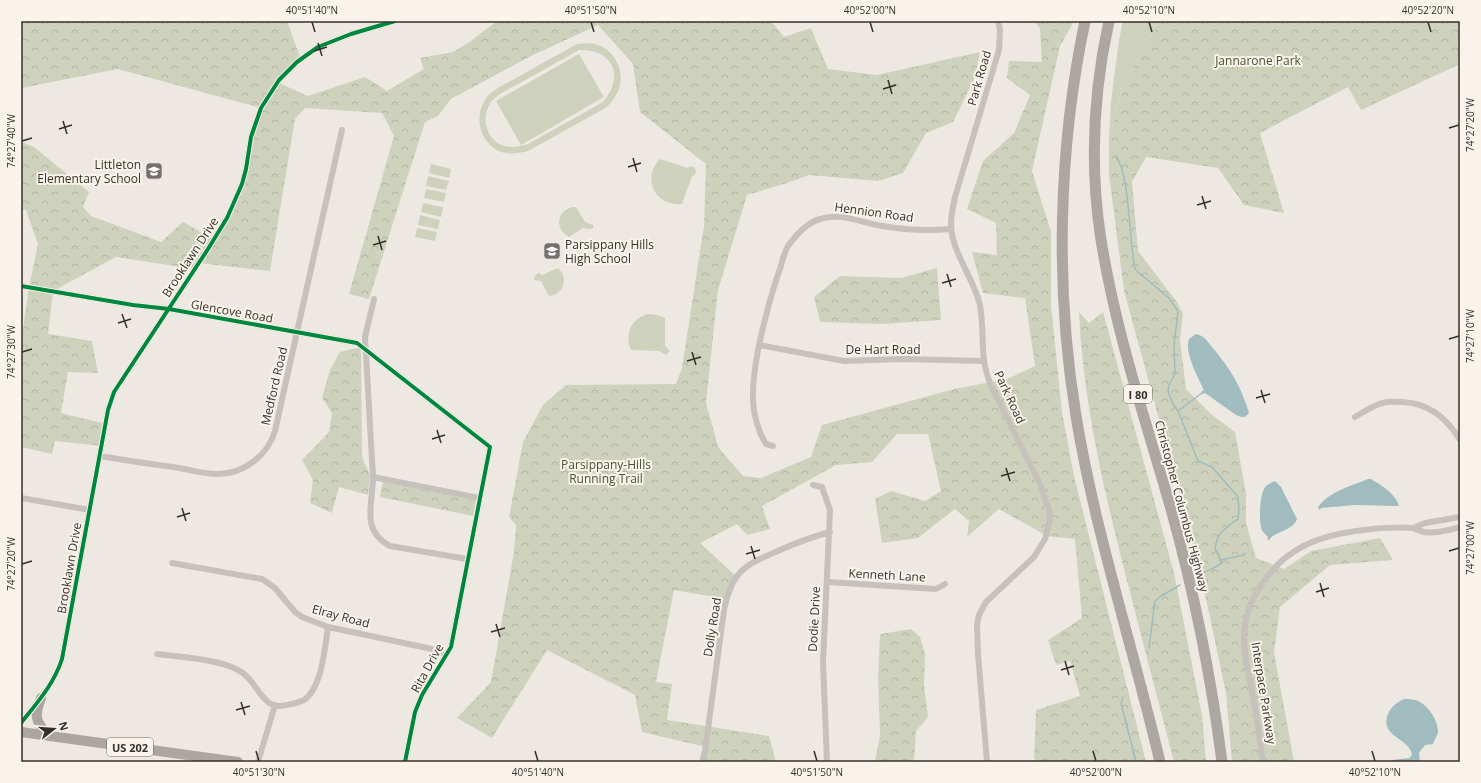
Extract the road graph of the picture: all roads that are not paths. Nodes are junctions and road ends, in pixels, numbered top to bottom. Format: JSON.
{"nodes":[{"id":1,"x":395,"y":21,"type":"edge"},
{"id":2,"x":998,"y":21,"type":"edge"},
{"id":3,"x":1085,"y":21,"type":"edge"},
{"id":4,"x":1109,"y":21,"type":"edge"},
{"id":5,"x":342,"y":130,"type":"dead end"},
{"id":6,"x":951,"y":229,"type":"junction"},
{"id":7,"x":21,"y":286,"type":"edge"},
{"id":8,"x":374,"y":299,"type":"dead end"},
{"id":9,"x":169,"y":309,"type":"junction"},
{"id":10,"x":297,"y":332,"type":"junction"},
{"id":11,"x":759,"y":345,"type":"junction"},
{"id":12,"x":365,"y":350,"type":"junction"},
{"id":13,"x":984,"y":361,"type":"junction"},
{"id":14,"x":1355,"y":417,"type":"dead end"},
{"id":15,"x":1460,"y":440,"type":"edge"},
{"id":16,"x":773,"y":446,"type":"dead end"},
{"id":17,"x":100,"y":456,"type":"junction"},
{"id":18,"x":373,"y":477,"type":"junction"},
{"id":19,"x":813,"y":485,"type":"dead end"},
{"id":20,"x":21,"y":498,"type":"edge"},
{"id":21,"x":479,"y":498,"type":"junction"},
{"id":22,"x":90,"y":510,"type":"junction"},
{"id":23,"x":1460,"y":517,"type":"edge"},
{"id":24,"x":1460,"y":527,"type":"edge"},
{"id":25,"x":1413,"y":528,"type":"junction"},
{"id":26,"x":830,"y":532,"type":"junction"},
{"id":27,"x":467,"y":559,"type":"junction"},
{"id":28,"x":172,"y":563,"type":"dead end"},
{"id":29,"x":828,"y":582,"type":"junction"},
{"id":30,"x":945,"y":584,"type":"dead end"},
{"id":31,"x":328,"y":627,"type":"junction"},
{"id":32,"x":157,"y":654,"type":"dead end"},
{"id":33,"x":446,"y":655,"type":"junction"},
{"id":34,"x":41,"y":698,"type":"junction"},
{"id":35,"x":275,"y":706,"type":"junction"},
{"id":36,"x":21,"y":723,"type":"edge"},
{"id":37,"x":21,"y":732,"type":"edge"},
{"id":38,"x":49,"y":736,"type":"junction"},
{"id":39,"x":238,"y":762,"type":"edge"},
{"id":40,"x":258,"y":762,"type":"edge"},
{"id":41,"x":405,"y":762,"type":"edge"},
{"id":42,"x":702,"y":762,"type":"edge"},
{"id":43,"x":827,"y":762,"type":"edge"},
{"id":44,"x":987,"y":762,"type":"edge"},
{"id":45,"x":1160,"y":762,"type":"edge"},
{"id":46,"x":1222,"y":762,"type":"edge"},
{"id":47,"x":1263,"y":762,"type":"edge"}],
"edges":[{"from":1,"to":9,"type":"street","name":"Brooklawn Drive"},
{"from":2,"to":6,"type":"street","name":"Park Road"},
{"from":3,"to":45,"type":"highway"},
{"from":4,"to":46,"type":"highway","name":"Christopher Columbus Highway","number":"I 80"},
{"from":5,"to":10,"type":"street","name":"Medford Road"},
{"from":6,"to":11,"type":"street","name":"Hennion Road"},
{"from":6,"to":13,"type":"street","name":"Park Road"},
{"from":7,"to":9,"type":"street","name":"Glencove Road"},
{"from":8,"to":12,"type":"street"},
{"from":9,"to":10,"type":"street","name":"Glencove Road"},
{"from":9,"to":17,"type":"street","name":"Brooklawn Drive"},
{"from":10,"to":12,"type":"street","name":"Glencove Road"},
{"from":10,"to":17,"type":"street","name":"Medford Road"},
{"from":11,"to":13,"type":"street","name":"De Hart Road"},
{"from":11,"to":16,"type":"street","name":"Hennion Road"},
{"from":12,"to":18,"type":"street"},
{"from":12,"to":21,"type":"street","name":"Rita Drive"},
{"from":13,"to":44,"type":"street","name":"Park Road"},
{"from":14,"to":15,"type":"street"},
{"from":17,"to":22,"type":"street","name":"Brooklawn Drive"},
{"from":18,"to":21,"type":"street"},
{"from":18,"to":27,"type":"street"},
{"from":19,"to":26,"type":"street","name":"Dodie Drive"},
{"from":20,"to":22,"type":"street"},
{"from":21,"to":27,"type":"street","name":"Rita Drive"},
{"from":22,"to":34,"type":"street","name":"Brooklawn Drive"},
{"from":23,"to":25,"type":"street","name":"Interpace Parkway"},
{"from":24,"to":25,"type":"street","name":"Interpace Parkway"},
{"from":25,"to":47,"type":"street","name":"Interpace Parkway"},
{"from":26,"to":29,"type":"street","name":"Dodie Drive"},
{"from":26,"to":42,"type":"street","name":"Dolly Road"},
{"from":27,"to":33,"type":"street","name":"Rita Drive"},
{"from":28,"to":31,"type":"street","name":"Elray Road"},
{"from":29,"to":30,"type":"street","name":"Kenneth Lane"},
{"from":29,"to":43,"type":"street","name":"Dodie Drive"},
{"from":31,"to":33,"type":"street","name":"Elray Road"},
{"from":31,"to":35,"type":"street"},
{"from":32,"to":35,"type":"street"},
{"from":33,"to":41,"type":"street","name":"Rita Drive"},
{"from":34,"to":36,"type":"street","name":"Brooklawn Drive"},
{"from":34,"to":38,"type":"main road"},
{"from":35,"to":40,"type":"street"},
{"from":37,"to":38,"type":"main road","number":"US 202"},
{"from":38,"to":39,"type":"main road","number":"US 202"}]}
